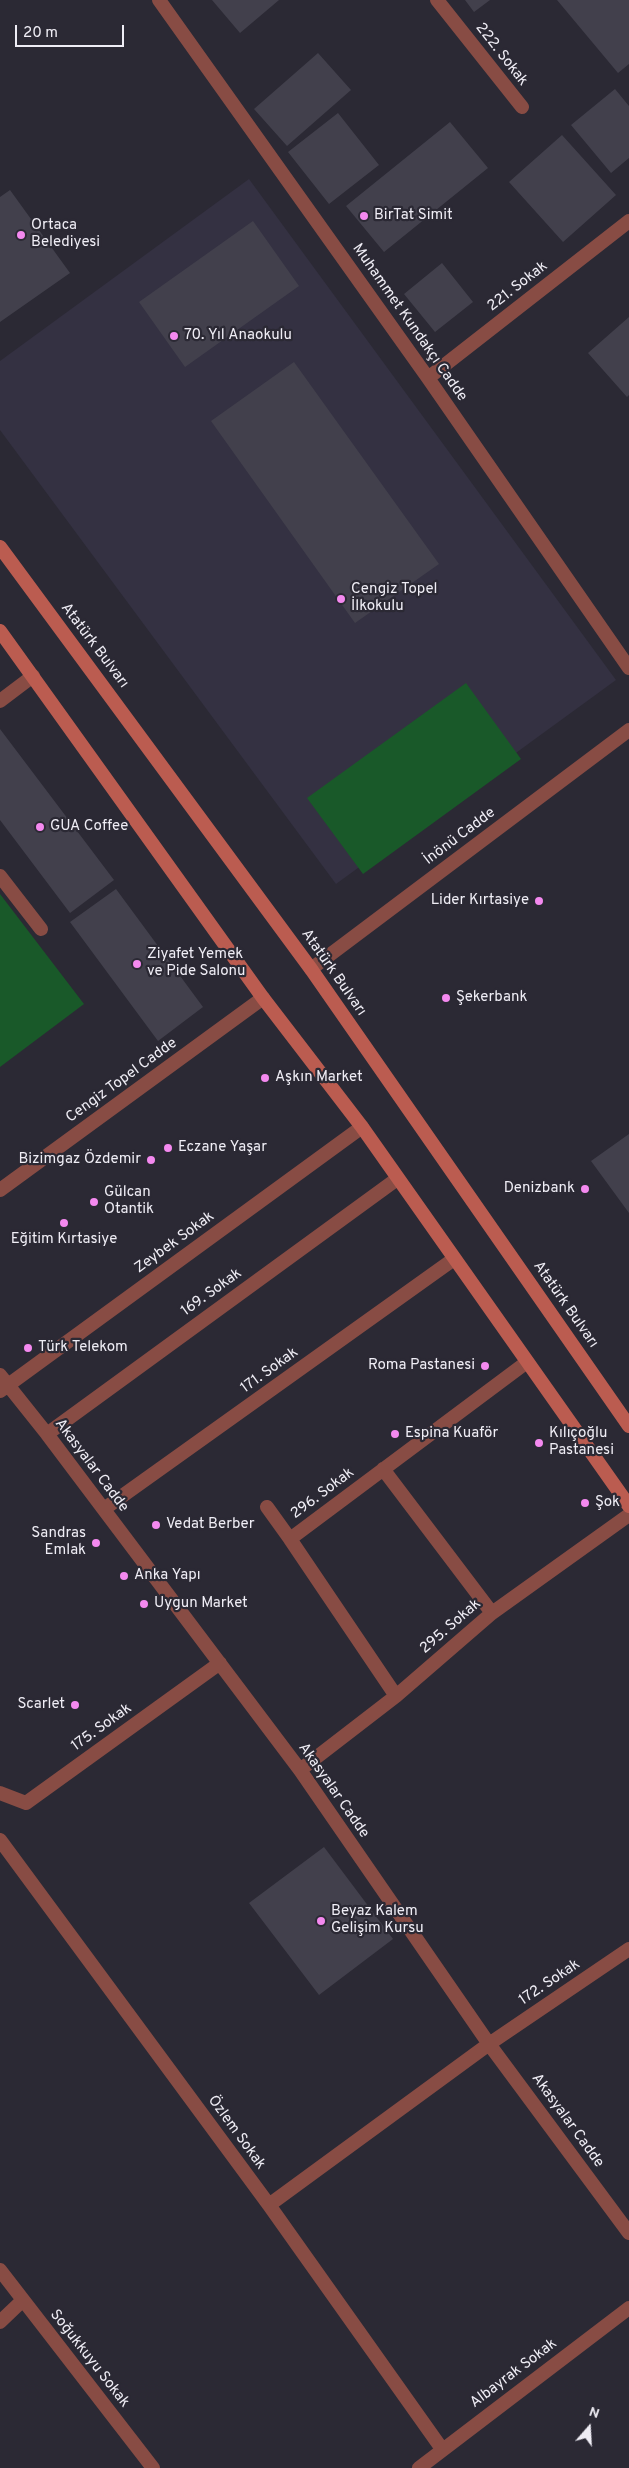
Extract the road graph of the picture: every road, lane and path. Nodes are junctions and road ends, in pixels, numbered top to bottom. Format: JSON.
{"nodes":[{"id":1,"x":159,"y":0,"type":"edge"},
{"id":2,"x":437,"y":0,"type":"edge"},
{"id":3,"x":522,"y":108,"type":"dead end"},
{"id":4,"x":629,"y":221,"type":"edge"},
{"id":5,"x":428,"y":378,"type":"junction"},
{"id":6,"x":0,"y":547,"type":"edge"},
{"id":7,"x":2,"y":638,"type":"edge"},
{"id":8,"x":629,"y":668,"type":"edge"},
{"id":9,"x":33,"y":676,"type":"junction"},
{"id":10,"x":0,"y":701,"type":"edge"},
{"id":11,"x":629,"y":730,"type":"edge"},
{"id":12,"x":0,"y":876,"type":"edge"},
{"id":13,"x":41,"y":929,"type":"dead end"},
{"id":14,"x":311,"y":969,"type":"junction"},
{"id":15,"x":263,"y":998,"type":"junction"},
{"id":16,"x":362,"y":1127,"type":"junction"},
{"id":17,"x":397,"y":1180,"type":"junction"},
{"id":18,"x":0,"y":1190,"type":"edge"},
{"id":19,"x":454,"y":1259,"type":"junction"},
{"id":20,"x":527,"y":1362,"type":"junction"},
{"id":21,"x":3,"y":1384,"type":"edge"},
{"id":22,"x":629,"y":1426,"type":"edge"},
{"id":23,"x":47,"y":1434,"type":"junction"},
{"id":24,"x":383,"y":1469,"type":"junction"},
{"id":25,"x":629,"y":1506,"type":"edge"},
{"id":26,"x":267,"y":1507,"type":"dead end"},
{"id":27,"x":104,"y":1509,"type":"junction"},
{"id":28,"x":629,"y":1516,"type":"edge"},
{"id":29,"x":290,"y":1539,"type":"junction"},
{"id":30,"x":492,"y":1613,"type":"junction"},
{"id":31,"x":220,"y":1663,"type":"junction"},
{"id":32,"x":396,"y":1696,"type":"junction"},
{"id":33,"x":300,"y":1770,"type":"junction"},
{"id":34,"x":0,"y":1793,"type":"edge"},
{"id":35,"x":0,"y":1840,"type":"edge"},
{"id":36,"x":629,"y":1949,"type":"edge"},
{"id":37,"x":489,"y":2044,"type":"junction"},
{"id":38,"x":268,"y":2204,"type":"junction"},
{"id":39,"x":629,"y":2233,"type":"edge"},
{"id":40,"x":0,"y":2270,"type":"edge"},
{"id":41,"x":22,"y":2300,"type":"junction"},
{"id":42,"x":629,"y":2308,"type":"edge"},
{"id":43,"x":0,"y":2322,"type":"edge"},
{"id":44,"x":442,"y":2449,"type":"junction"},
{"id":45,"x":154,"y":2468,"type":"edge"},
{"id":46,"x":419,"y":2468,"type":"edge"}],
"edges":[{"from":1,"to":5,"type":"street","name":"Muhammet Kundakçı Cadde"},
{"from":2,"to":3,"type":"street","name":"222. Sokak"},
{"from":4,"to":5,"type":"street","name":"221. Sokak"},
{"from":5,"to":8,"type":"street","name":"Muhammet Kundakçı Cadde"},
{"from":6,"to":14,"type":"main road","name":"Atatürk Bulvarı"},
{"from":7,"to":9,"type":"main road"},
{"from":9,"to":10,"type":"street"},
{"from":9,"to":15,"type":"main road"},
{"from":11,"to":14,"type":"street","name":"İnönü Cadde"},
{"from":12,"to":13,"type":"street"},
{"from":14,"to":22,"type":"main road","name":"Atatürk Bulvarı"},
{"from":15,"to":16,"type":"main road"},
{"from":15,"to":18,"type":"street","name":"Cengiz Topel Cadde"},
{"from":16,"to":17,"type":"main road"},
{"from":16,"to":21,"type":"street","name":"Zeybek Sokak"},
{"from":17,"to":19,"type":"main road"},
{"from":17,"to":23,"type":"street","name":"169. Sokak"},
{"from":19,"to":20,"type":"main road"},
{"from":19,"to":27,"type":"street","name":"171. Sokak"},
{"from":20,"to":24,"type":"street","name":"296. Sokak"},
{"from":20,"to":25,"type":"main road"},
{"from":21,"to":23,"type":"street","name":"Akasyalar Cadde"},
{"from":23,"to":27,"type":"street","name":"Akasyalar Cadde"},
{"from":24,"to":29,"type":"street","name":"296. Sokak"},
{"from":24,"to":30,"type":"street"},
{"from":26,"to":29,"type":"street"},
{"from":27,"to":31,"type":"street","name":"Akasyalar Cadde"},
{"from":28,"to":30,"type":"street","name":"295. Sokak"},
{"from":29,"to":32,"type":"street","name":"296. Sokak"},
{"from":30,"to":32,"type":"street","name":"295. Sokak"},
{"from":31,"to":33,"type":"street","name":"Akasyalar Cadde"},
{"from":31,"to":34,"type":"street","name":"175. Sokak"},
{"from":32,"to":33,"type":"street","name":"295. Sokak"},
{"from":33,"to":37,"type":"street","name":"Akasyalar Cadde"},
{"from":35,"to":38,"type":"street","name":"Özlem Sokak"},
{"from":36,"to":37,"type":"street","name":"172. Sokak"},
{"from":37,"to":38,"type":"street","name":"172. Sokak"},
{"from":37,"to":39,"type":"street","name":"Akasyalar Cadde"},
{"from":38,"to":44,"type":"street","name":"Özlem Sokak"},
{"from":40,"to":41,"type":"street","name":"Soğukkuyu Sokak"},
{"from":41,"to":43,"type":"street"},
{"from":41,"to":45,"type":"street","name":"Soğukkuyu Sokak"},
{"from":42,"to":44,"type":"street","name":"Albayrak Sokak"},
{"from":44,"to":46,"type":"street","name":"Albayrak Sokak"}]}
